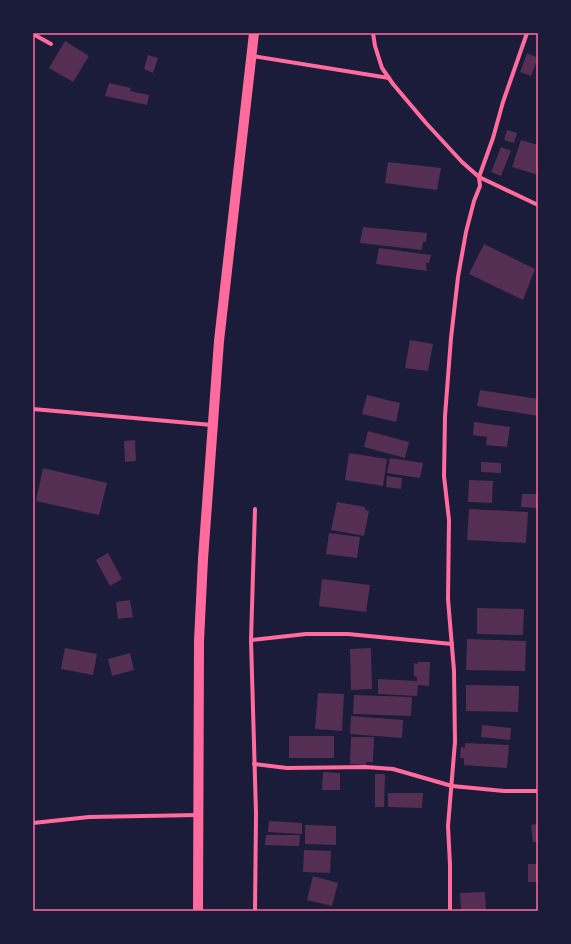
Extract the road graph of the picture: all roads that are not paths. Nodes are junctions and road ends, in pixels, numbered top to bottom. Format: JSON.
{"nodes":[{"id":1,"x":254,"y":33,"type":"edge"},
{"id":2,"x":373,"y":33,"type":"edge"},
{"id":3,"x":527,"y":33,"type":"edge"},
{"id":4,"x":33,"y":34,"type":"edge"},
{"id":5,"x":51,"y":44,"type":"dead end"},
{"id":6,"x":252,"y":56,"type":"junction"},
{"id":7,"x":389,"y":78,"type":"junction"},
{"id":8,"x":480,"y":177,"type":"junction"},
{"id":9,"x":538,"y":205,"type":"edge"},
{"id":10,"x":33,"y":409,"type":"edge"},
{"id":11,"x":212,"y":425,"type":"junction"},
{"id":12,"x":255,"y":509,"type":"dead end"},
{"id":13,"x":251,"y":640,"type":"junction"},
{"id":14,"x":452,"y":644,"type":"junction"},
{"id":15,"x":254,"y":764,"type":"junction"},
{"id":16,"x":452,"y":786,"type":"junction"},
{"id":17,"x":538,"y":791,"type":"edge"},
{"id":18,"x":198,"y":815,"type":"junction"},
{"id":19,"x":33,"y":823,"type":"edge"},
{"id":20,"x":198,"y":911,"type":"edge"},
{"id":21,"x":254,"y":911,"type":"edge"},
{"id":22,"x":450,"y":911,"type":"edge"}],
"edges":[{"from":1,"to":6,"type":"main road"},
{"from":2,"to":7,"type":"street"},
{"from":3,"to":8,"type":"street"},
{"from":4,"to":5,"type":"street"},
{"from":6,"to":7,"type":"street"},
{"from":6,"to":11,"type":"main road"},
{"from":7,"to":8,"type":"street"},
{"from":8,"to":9,"type":"street"},
{"from":8,"to":14,"type":"street"},
{"from":10,"to":11,"type":"street"},
{"from":11,"to":18,"type":"main road"},
{"from":12,"to":13,"type":"street"},
{"from":13,"to":14,"type":"street"},
{"from":13,"to":15,"type":"street"},
{"from":14,"to":16,"type":"street"},
{"from":15,"to":16,"type":"street"},
{"from":15,"to":21,"type":"street"},
{"from":16,"to":17,"type":"street"},
{"from":16,"to":22,"type":"street"},
{"from":18,"to":19,"type":"street"},
{"from":18,"to":20,"type":"main road"}]}
